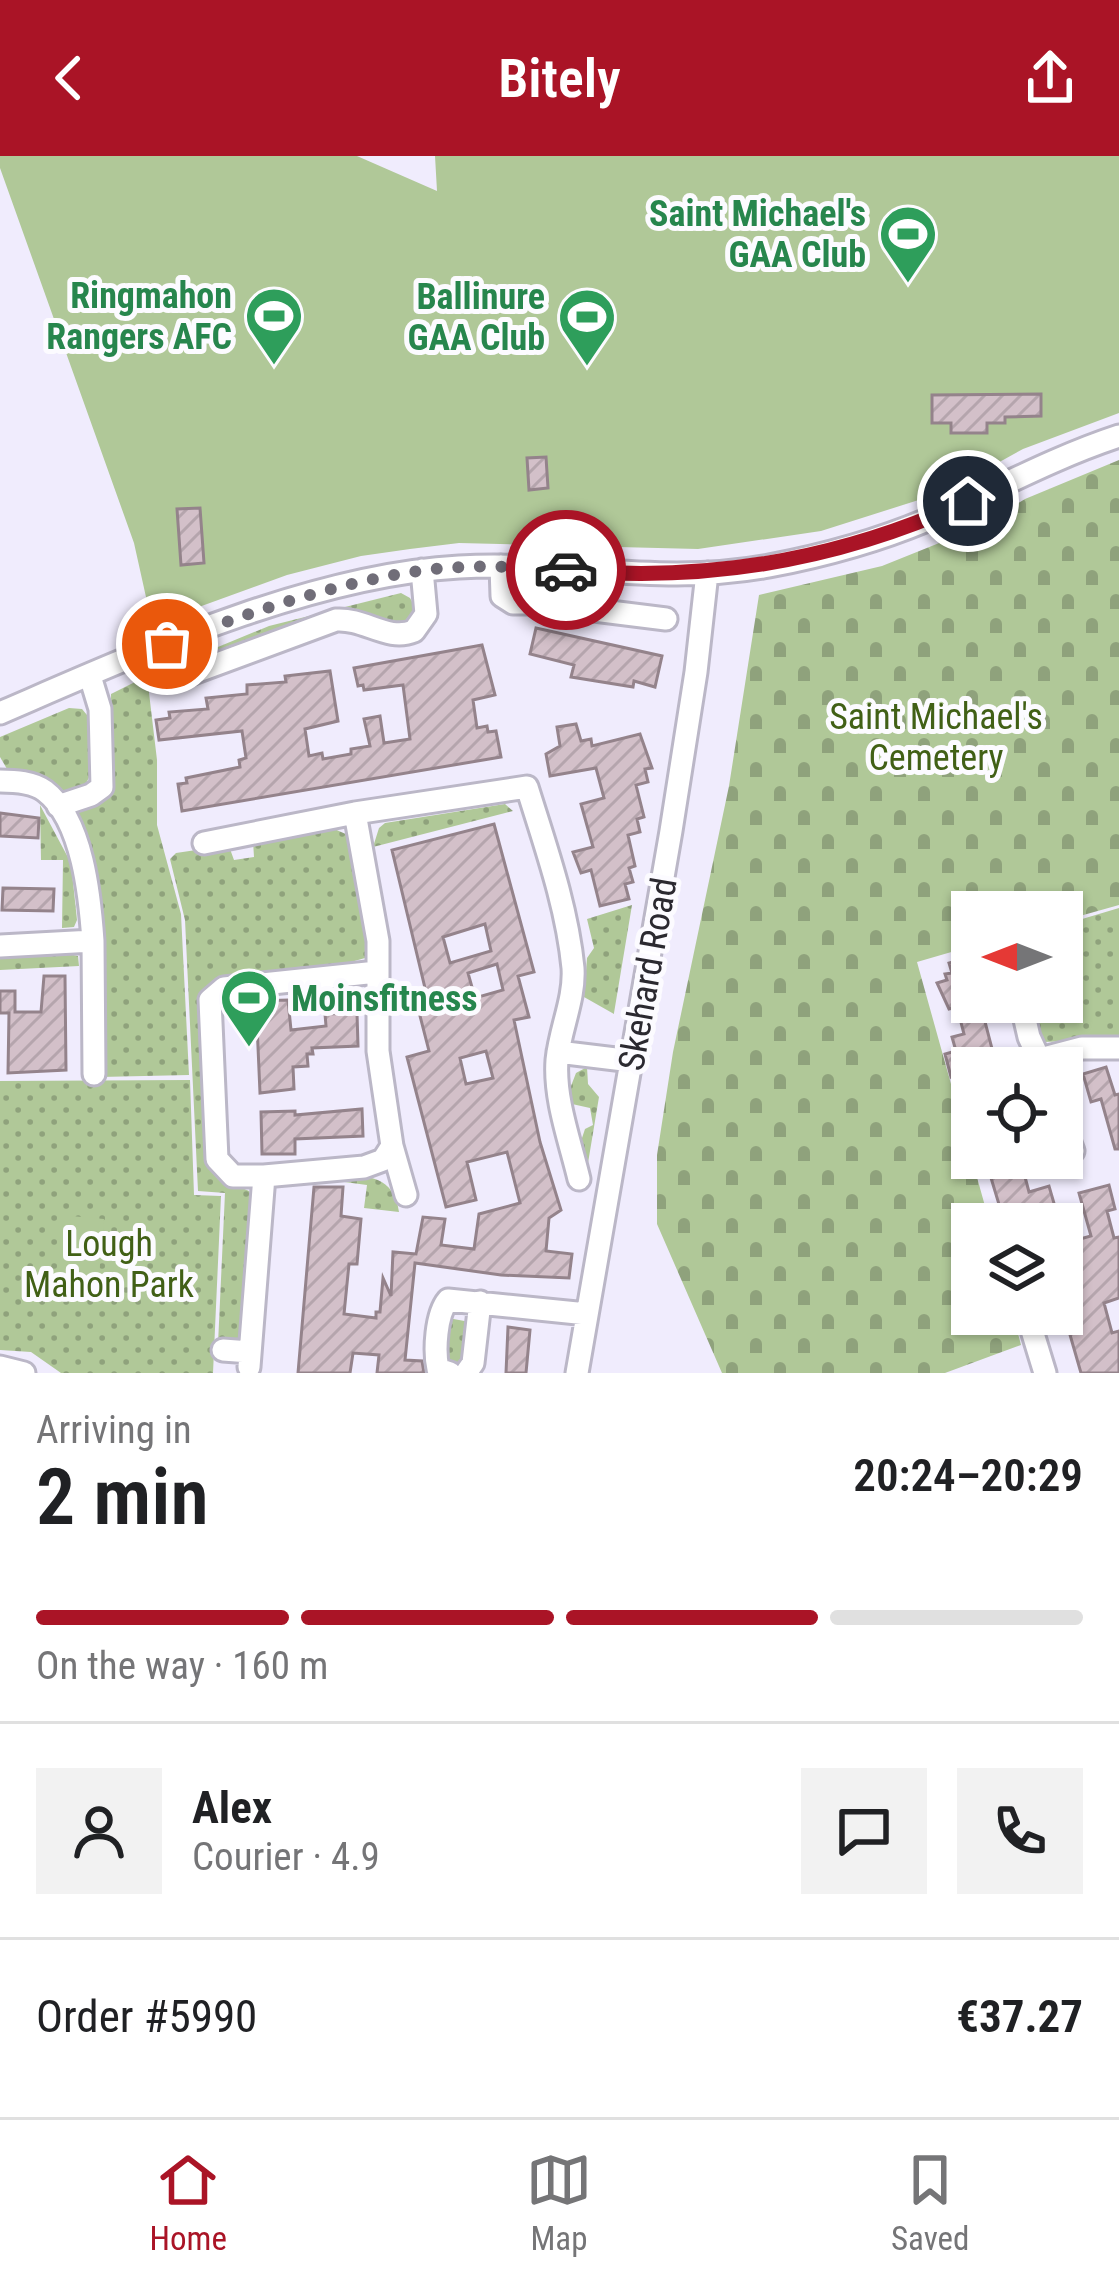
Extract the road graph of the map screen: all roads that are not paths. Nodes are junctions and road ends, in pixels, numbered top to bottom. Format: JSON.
{"nodes":[{"id":1,"x":1119,"y":436,"type":"edge"},
{"id":2,"x":501,"y":566,"type":"junction"},
{"id":3,"x":422,"y":570,"type":"junction"},
{"id":4,"x":707,"y":573,"type":"junction"},
{"id":5,"x":666,"y":619,"type":"dead end"},
{"id":6,"x":190,"y":674,"type":"dead end"},
{"id":7,"x":90,"y":676,"type":"junction"},
{"id":8,"x":0,"y":713,"type":"edge"},
{"id":9,"x":0,"y":781,"type":"edge"},
{"id":10,"x":58,"y":806,"type":"junction"},
{"id":11,"x":355,"y":813,"type":"junction"},
{"id":12,"x":204,"y":843,"type":"dead end"},
{"id":13,"x":93,"y":941,"type":"junction"},
{"id":14,"x":0,"y":946,"type":"edge"},
{"id":15,"x":377,"y":972,"type":"junction"},
{"id":16,"x":1083,"y":1048,"type":"edge"},
{"id":17,"x":1119,"y":1048,"type":"edge"},
{"id":18,"x":558,"y":1052,"type":"junction"},
{"id":19,"x":632,"y":1061,"type":"junction"},
{"id":20,"x":94,"y":1075,"type":"dead end"},
{"id":21,"x":392,"y":1146,"type":"junction"},
{"id":22,"x":264,"y":1176,"type":"junction"},
{"id":23,"x":579,"y":1179,"type":"dead end"},
{"id":24,"x":406,"y":1195,"type":"dead end"},
{"id":25,"x":480,"y":1302,"type":"junction"},
{"id":26,"x":587,"y":1314,"type":"junction"},
{"id":27,"x":1033,"y":1335,"type":"edge"},
{"id":28,"x":223,"y":1350,"type":"dead end"},
{"id":29,"x":0,"y":1367,"type":"edge"},
{"id":30,"x":24,"y":1373,"type":"edge"},
{"id":31,"x":450,"y":1373,"type":"edge"},
{"id":32,"x":466,"y":1373,"type":"edge"},
{"id":33,"x":577,"y":1373,"type":"edge"},
{"id":34,"x":1045,"y":1373,"type":"edge"}],
"edges":[{"from":1,"to":4,"type":"street"},
{"from":2,"to":3,"type":"street"},
{"from":2,"to":4,"type":"street"},
{"from":2,"to":5,"type":"street"},
{"from":3,"to":6,"type":"street"},
{"from":3,"to":7,"type":"street"},
{"from":4,"to":19,"type":"street","name":"Skehard Road"},
{"from":7,"to":8,"type":"street"},
{"from":7,"to":10,"type":"street"},
{"from":9,"to":10,"type":"street"},
{"from":10,"to":13,"type":"street"},
{"from":11,"to":12,"type":"street"},
{"from":11,"to":15,"type":"street"},
{"from":11,"to":18,"type":"street"},
{"from":13,"to":14,"type":"street"},
{"from":13,"to":20,"type":"street"},
{"from":15,"to":21,"type":"street"},
{"from":15,"to":22,"type":"street"},
{"from":16,"to":17,"type":"street"},
{"from":18,"to":19,"type":"street"},
{"from":18,"to":23,"type":"street"},
{"from":19,"to":26,"type":"street","name":"Skehard Road"},
{"from":21,"to":22,"type":"street"},
{"from":21,"to":24,"type":"street"},
{"from":22,"to":28,"type":"street"},
{"from":25,"to":26,"type":"street"},
{"from":25,"to":31,"type":"street"},
{"from":25,"to":32,"type":"street"},
{"from":26,"to":33,"type":"street","name":"Skehard Road"},
{"from":27,"to":34,"type":"street"},
{"from":29,"to":30,"type":"street"}]}
